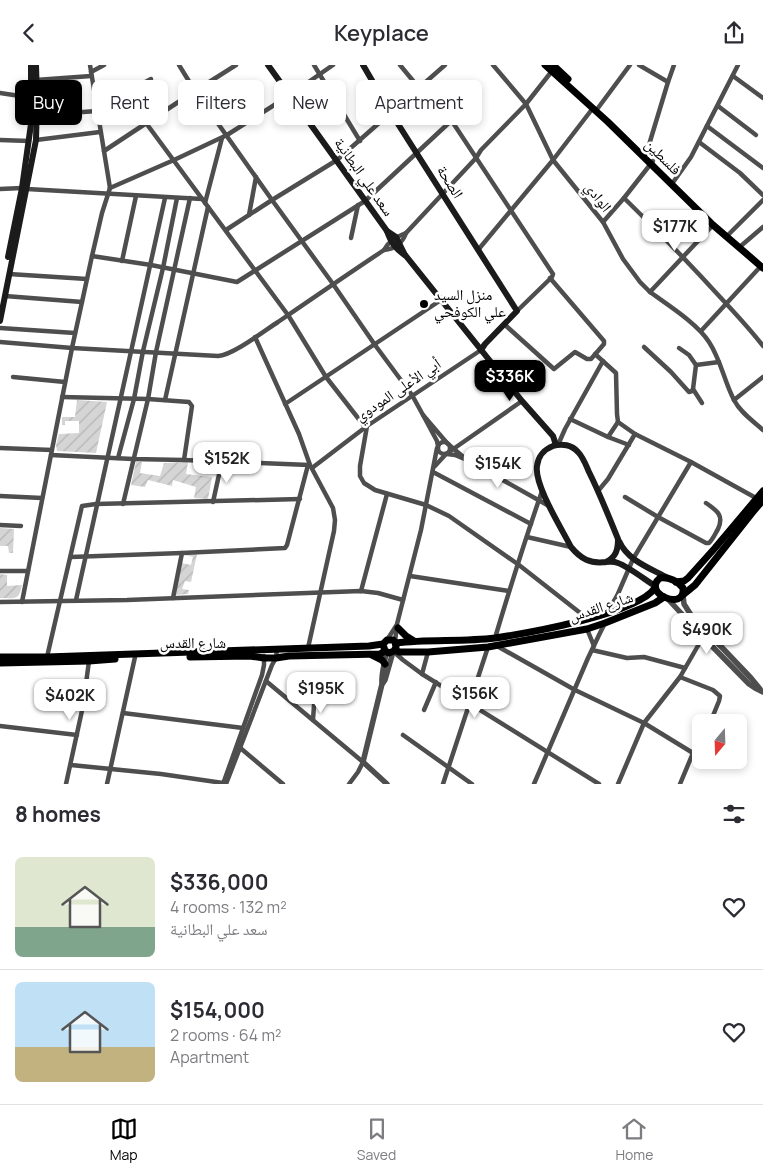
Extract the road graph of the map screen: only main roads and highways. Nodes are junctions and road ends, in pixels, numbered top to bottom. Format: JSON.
{"nodes":[{"id":1,"x":30,"y":65,"type":"edge"},
{"id":2,"x":36,"y":65,"type":"edge"},
{"id":3,"x":268,"y":65,"type":"edge"},
{"id":4,"x":363,"y":65,"type":"edge"},
{"id":5,"x":545,"y":65,"type":"edge"},
{"id":6,"x":553,"y":68,"type":"edge"},
{"id":7,"x":32,"y":80,"type":"edge"},
{"id":8,"x":36,"y":80,"type":"edge"},
{"id":9,"x":33,"y":125,"type":"edge"},
{"id":10,"x":649,"y":159,"type":"junction"},
{"id":11,"x":24,"y":189,"type":"junction"},
{"id":12,"x":762,"y":265,"type":"edge"},
{"id":13,"x":2,"y":298,"type":"edge"},
{"id":14,"x":517,"y":311,"type":"joint"},
{"id":15,"x":0,"y":321,"type":"edge"},
{"id":16,"x":481,"y":350,"type":"junction"},
{"id":17,"x":557,"y":445,"type":"junction"},
{"id":18,"x":763,"y":491,"type":"edge"},
{"id":19,"x":759,"y":499,"type":"edge"},
{"id":20,"x":618,"y":539,"type":"junction"},
{"id":21,"x":606,"y":562,"type":"junction"},
{"id":22,"x":702,"y":569,"type":"junction"},
{"id":23,"x":669,"y":579,"type":"junction"},
{"id":24,"x":676,"y":582,"type":"junction"},
{"id":25,"x":655,"y":587,"type":"junction"},
{"id":26,"x":683,"y":594,"type":"junction"},
{"id":27,"x":666,"y":597,"type":"junction"},
{"id":28,"x":397,"y":626,"type":"road end"},
{"id":29,"x":417,"y":642,"type":"junction"},
{"id":30,"x":390,"y":647,"type":"junction"},
{"id":31,"x":369,"y":654,"type":"junction"},
{"id":32,"x":0,"y":657,"type":"edge"},
{"id":33,"x":0,"y":663,"type":"edge"},
{"id":34,"x":385,"y":664,"type":"road end"}],
"edges":[{"from":1,"to":7,"type":"main road"},
{"from":2,"to":8,"type":"main road"},
{"from":3,"to":16,"type":"main road","name":"سعد علي البطانية"},
{"from":4,"to":14,"type":"main road","name":"الصحة"},
{"from":5,"to":6,"type":"main road","name":"فلسطين"},
{"from":6,"to":10,"type":"main road","name":"فلسطين"},
{"from":9,"to":11,"type":"main road"},
{"from":10,"to":12,"type":"main road","name":"فلسطين"},
{"from":10,"to":12,"type":"main road","name":"فلسطين"},
{"from":11,"to":13,"type":"main road"},
{"from":11,"to":13,"type":"main road"},
{"from":13,"to":15,"type":"main road"},
{"from":14,"to":16,"type":"main road","name":"أبي الأعلى المودوي"},
{"from":16,"to":17,"type":"main road"},
{"from":17,"to":20,"type":"main road"},
{"from":17,"to":21,"type":"main road"},
{"from":18,"to":19,"type":"main road"},
{"from":19,"to":22,"type":"main road"},
{"from":20,"to":21,"type":"main road"},
{"from":20,"to":23,"type":"main road"},
{"from":21,"to":25,"type":"main road"},
{"from":22,"to":24,"type":"main road"},
{"from":22,"to":26,"type":"main road"},
{"from":23,"to":24,"type":"main road"},
{"from":23,"to":25,"type":"main road"},
{"from":24,"to":26,"type":"main road"},
{"from":25,"to":27,"type":"main road"},
{"from":25,"to":29,"type":"main road"},
{"from":26,"to":27,"type":"main road"},
{"from":27,"to":30,"type":"main road","name":"شارع القدس"},
{"from":28,"to":29,"type":"main road"},
{"from":29,"to":30,"type":"main road"},
{"from":30,"to":31,"type":"main road","name":"شارع القدس"},
{"from":30,"to":32,"type":"main road"},
{"from":31,"to":33,"type":"main road","name":"شارع القدس"},
{"from":31,"to":34,"type":"main road"}]}
